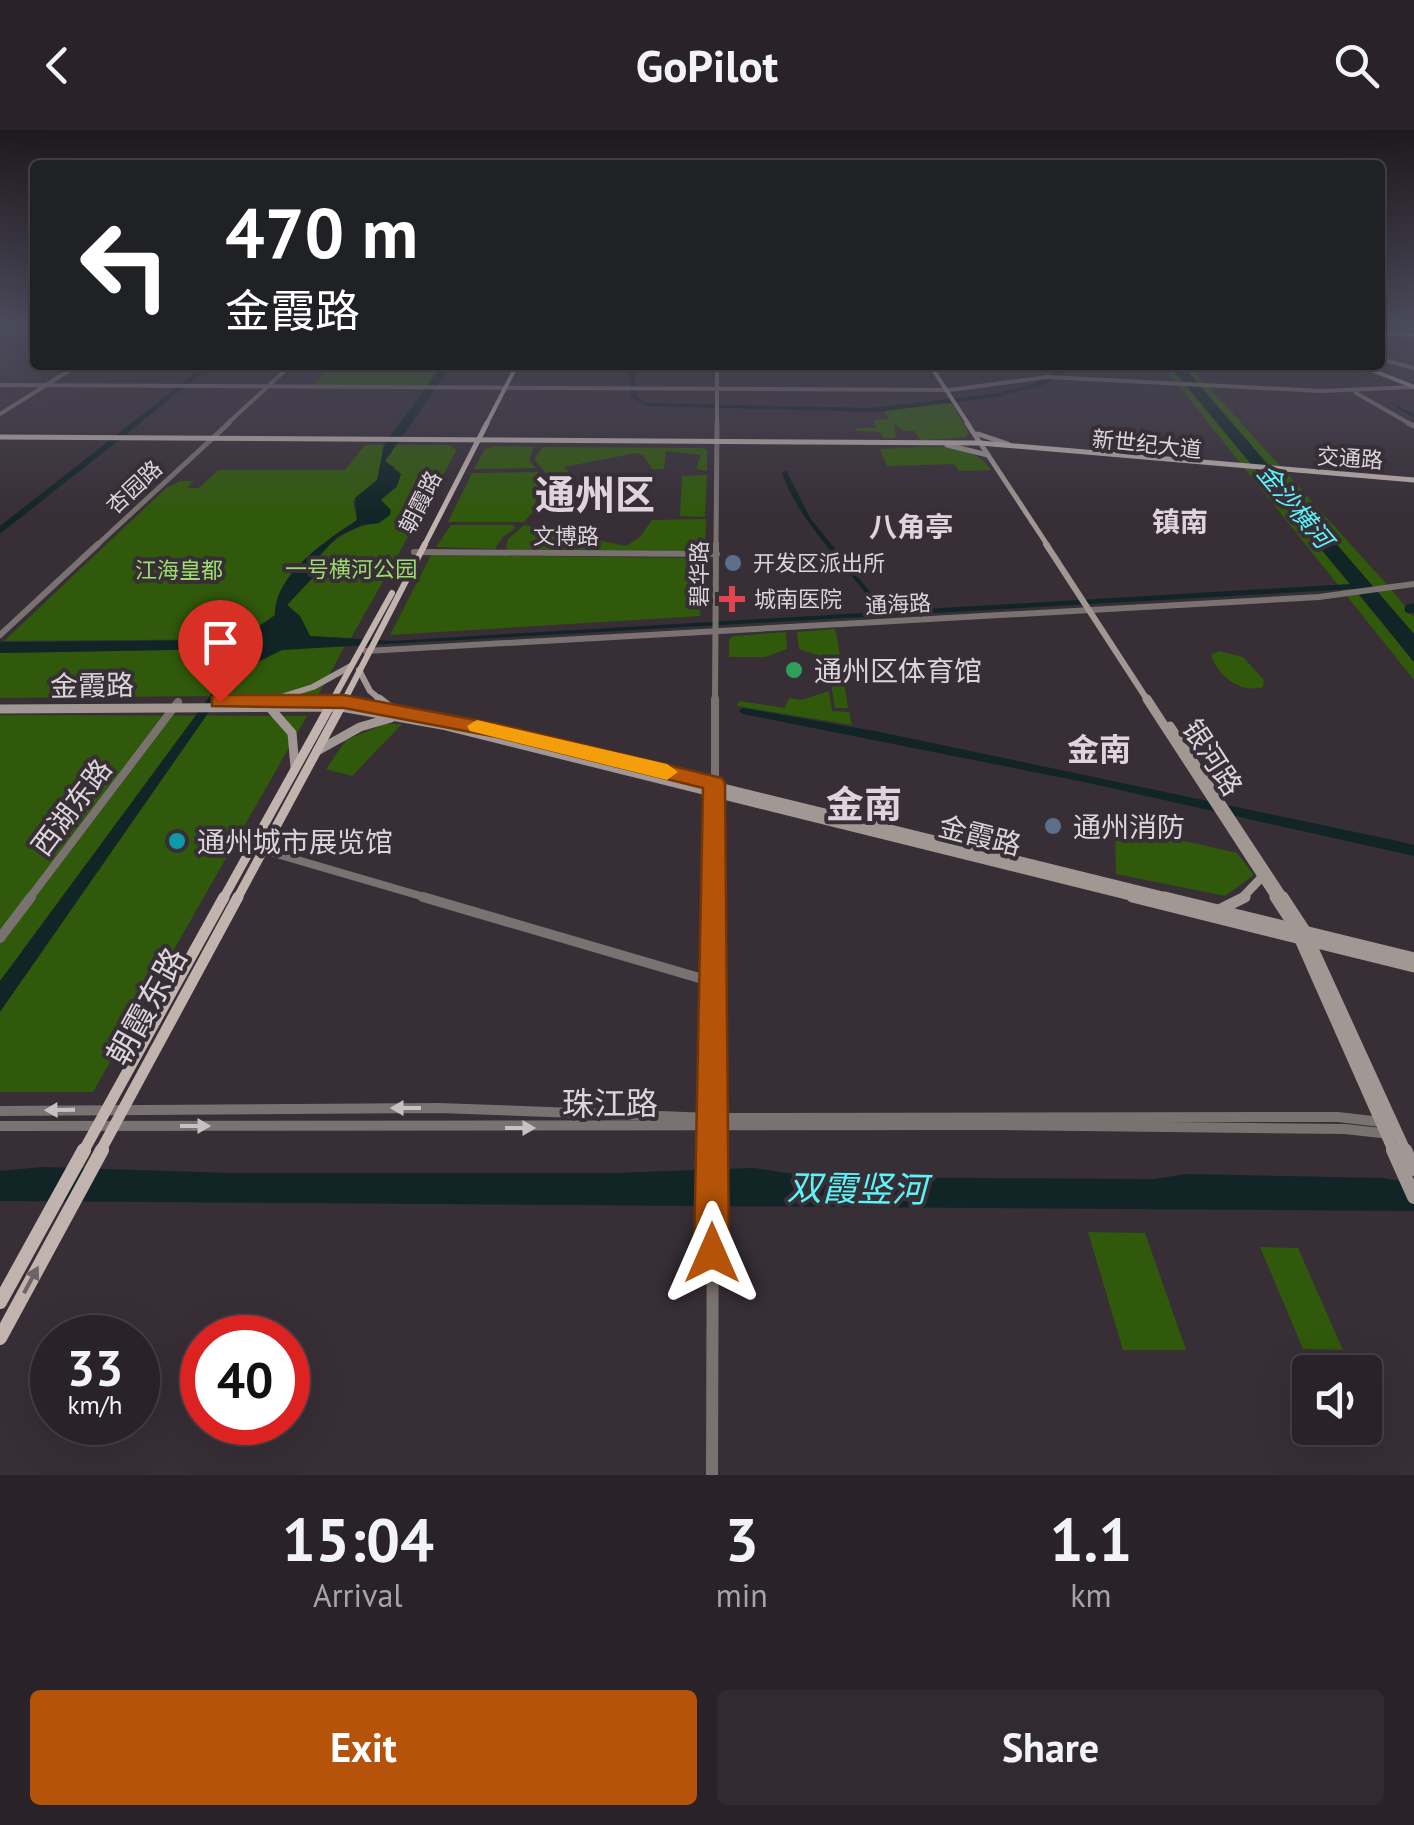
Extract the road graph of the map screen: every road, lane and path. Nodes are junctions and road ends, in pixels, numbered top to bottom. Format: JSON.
{"nodes":[{"id":1,"x":33,"y":392,"type":"edge"},
{"id":2,"x":263,"y":392,"type":"edge"},
{"id":3,"x":501,"y":392,"type":"edge"},
{"id":4,"x":718,"y":392,"type":"edge"},
{"id":5,"x":949,"y":392,"type":"edge"},
{"id":6,"x":1323,"y":392,"type":"edge"},
{"id":7,"x":1372,"y":392,"type":"edge"},
{"id":8,"x":1356,"y":394,"type":"junction"},
{"id":9,"x":0,"y":412,"type":"edge"},
{"id":10,"x":1414,"y":426,"type":"edge"},
{"id":11,"x":976,"y":434,"type":"junction"},
{"id":12,"x":0,"y":438,"type":"edge"},
{"id":13,"x":211,"y":440,"type":"junction"},
{"id":14,"x":474,"y":441,"type":"junction"},
{"id":15,"x":717,"y":442,"type":"junction"},
{"id":16,"x":948,"y":444,"type":"junction"},
{"id":17,"x":983,"y":444,"type":"junction"},
{"id":18,"x":1013,"y":446,"type":"junction"},
{"id":19,"x":989,"y":454,"type":"junction"},
{"id":20,"x":1286,"y":473,"type":"joint"},
{"id":21,"x":1414,"y":481,"type":"edge"},
{"id":22,"x":417,"y":552,"type":"junction"},
{"id":23,"x":717,"y":554,"type":"junction"},
{"id":24,"x":1414,"y":586,"type":"edge"},
{"id":25,"x":1090,"y":610,"type":"junction"},
{"id":26,"x":717,"y":632,"type":"junction"},
{"id":27,"x":0,"y":635,"type":"edge"},
{"id":28,"x":365,"y":649,"type":"junction"},
{"id":29,"x":355,"y":668,"type":"junction"},
{"id":30,"x":176,"y":704,"type":"junction"},
{"id":31,"x":266,"y":704,"type":"junction"},
{"id":32,"x":336,"y":704,"type":"junction"},
{"id":33,"x":0,"y":706,"type":"edge"},
{"id":34,"x":395,"y":713,"type":"junction"},
{"id":35,"x":317,"y":751,"type":"junction"},
{"id":36,"x":295,"y":770,"type":"junction"},
{"id":37,"x":714,"y":787,"type":"junction"},
{"id":38,"x":258,"y":848,"type":"junction"},
{"id":39,"x":1262,"y":877,"type":"junction"},
{"id":40,"x":1221,"y":909,"type":"junction"},
{"id":41,"x":1302,"y":933,"type":"junction"},
{"id":42,"x":0,"y":938,"type":"edge"},
{"id":43,"x":1414,"y":958,"type":"edge"},
{"id":44,"x":1414,"y":967,"type":"edge"},
{"id":45,"x":713,"y":982,"type":"junction"},
{"id":46,"x":114,"y":1109,"type":"junction"},
{"id":47,"x":0,"y":1111,"type":"edge"},
{"id":48,"x":713,"y":1123,"type":"junction"},
{"id":49,"x":0,"y":1126,"type":"edge"},
{"id":50,"x":97,"y":1126,"type":"junction"},
{"id":51,"x":113,"y":1126,"type":"junction"},
{"id":52,"x":1391,"y":1129,"type":"junction"},
{"id":53,"x":84,"y":1150,"type":"joint"},
{"id":54,"x":99,"y":1151,"type":"joint"},
{"id":55,"x":1408,"y":1170,"type":"edge"},
{"id":56,"x":1414,"y":1198,"type":"edge"},
{"id":57,"x":62,"y":1221,"type":"joint"},
{"id":58,"x":45,"y":1222,"type":"joint"},
{"id":59,"x":0,"y":1302,"type":"edge"},
{"id":60,"x":0,"y":1338,"type":"edge"},
{"id":61,"x":712,"y":1475,"type":"edge"}],
"edges":[{"from":1,"to":9,"type":"street"},
{"from":2,"to":13,"type":"street","name":"杏园路"},
{"from":3,"to":14,"type":"main road","name":"朝霞路"},
{"from":4,"to":15,"type":"street","name":"碧华路"},
{"from":5,"to":11,"type":"main road","name":"银河路"},
{"from":6,"to":8,"type":"street"},
{"from":7,"to":8,"type":"street"},
{"from":8,"to":10,"type":"street"},
{"from":11,"to":16,"type":"main road"},
{"from":11,"to":17,"type":"main road","name":"银河路"},
{"from":11,"to":18,"type":"main road"},
{"from":12,"to":13,"type":"main road","name":"新世纪大道"},
{"from":13,"to":14,"type":"main road","name":"新世纪大道"},
{"from":13,"to":27,"type":"street","name":"杏园路"},
{"from":14,"to":15,"type":"main road","name":"新世纪大道"},
{"from":14,"to":22,"type":"main road","name":"朝霞路"},
{"from":15,"to":16,"type":"main road","name":"新世纪大道"},
{"from":15,"to":23,"type":"street","name":"碧华路"},
{"from":16,"to":17,"type":"main road","name":"新世纪大道"},
{"from":16,"to":19,"type":"main road"},
{"from":17,"to":18,"type":"main road","name":"新世纪大道"},
{"from":17,"to":19,"type":"main road","name":"银河路"},
{"from":18,"to":19,"type":"main road"},
{"from":18,"to":20,"type":"main road","name":"新世纪大道"},
{"from":19,"to":25,"type":"main road","name":"银河路"},
{"from":20,"to":21,"type":"main road","name":"交通路"},
{"from":22,"to":23,"type":"street","name":"文博路"},
{"from":22,"to":28,"type":"main road","name":"朝霞路"},
{"from":23,"to":26,"type":"street","name":"碧华路"},
{"from":24,"to":25,"type":"street","name":"通海路"},
{"from":25,"to":26,"type":"street","name":"通海路"},
{"from":25,"to":39,"type":"main road","name":"银河路"},
{"from":25,"to":41,"type":"main road","name":"银河路"},
{"from":26,"to":28,"type":"street","name":"通海路"},
{"from":26,"to":37,"type":"street","name":"碧华路"},
{"from":28,"to":29,"type":"main road","name":"朝霞路"},
{"from":29,"to":31,"type":"main road"},
{"from":29,"to":32,"type":"main road","name":"朝霞路"},
{"from":29,"to":34,"type":"main road"},
{"from":30,"to":31,"type":"main road","name":"金霞路"},
{"from":30,"to":33,"type":"main road","name":"金霞路"},
{"from":30,"to":42,"type":"street","name":"西湖东路"},
{"from":31,"to":32,"type":"main road","name":"金霞路"},
{"from":31,"to":36,"type":"main road"},
{"from":32,"to":34,"type":"main road","name":"金霞路"},
{"from":32,"to":35,"type":"main road","name":"朝霞东路"},
{"from":32,"to":36,"type":"main road","name":"朝霞东路"},
{"from":34,"to":35,"type":"main road"},
{"from":34,"to":37,"type":"main road","name":"金霞路"},
{"from":35,"to":38,"type":"main road","name":"朝霞东路"},
{"from":36,"to":38,"type":"main road","name":"朝霞东路"},
{"from":37,"to":40,"type":"main road","name":"金霞路"},
{"from":37,"to":41,"type":"main road","name":"金霞路"},
{"from":37,"to":45,"type":"street","name":"碧华路"},
{"from":38,"to":45,"type":"street"},
{"from":38,"to":46,"type":"main road","name":"朝霞东路"},
{"from":39,"to":40,"type":"main road"},
{"from":39,"to":41,"type":"main road","name":"银河路"},
{"from":40,"to":41,"type":"main road","name":"金霞路"},
{"from":41,"to":43,"type":"main road","name":"金霞路"},
{"from":41,"to":44,"type":"main road","name":"金霞路"},
{"from":41,"to":52,"type":"main road","name":"银河路"},
{"from":45,"to":48,"type":"street","name":"碧华路"},
{"from":46,"to":47,"type":"street","name":"珠江路","one_way":true},
{"from":48,"to":46,"type":"street","name":"珠江路","one_way":true},
{"from":46,"to":50,"type":"main road","name":"朝霞东路"},
{"from":46,"to":51,"type":"main road","name":"朝霞东路"},
{"from":51,"to":48,"type":"street","name":"珠江路","one_way":true},
{"from":48,"to":52,"type":"street","name":"珠江路"},
{"from":48,"to":61,"type":"street","name":"碧华路"},
{"from":49,"to":50,"type":"street","name":"珠江路"},
{"from":50,"to":51,"type":"street","name":"珠江路"},
{"from":50,"to":53,"type":"main road","name":"朝霞东路"},
{"from":51,"to":54,"type":"main road","name":"朝霞东路"},
{"from":52,"to":55,"type":"main road","name":"银河路"},
{"from":53,"to":58,"type":"main road","name":"朝霞东路"},
{"from":54,"to":57,"type":"main road","name":"朝霞东路"},
{"from":55,"to":56,"type":"main road","name":"银河路"},
{"from":60,"to":57,"type":"main road","name":"朝霞东路","one_way":true},
{"from":58,"to":59,"type":"main road","name":"朝霞东路"}]}
